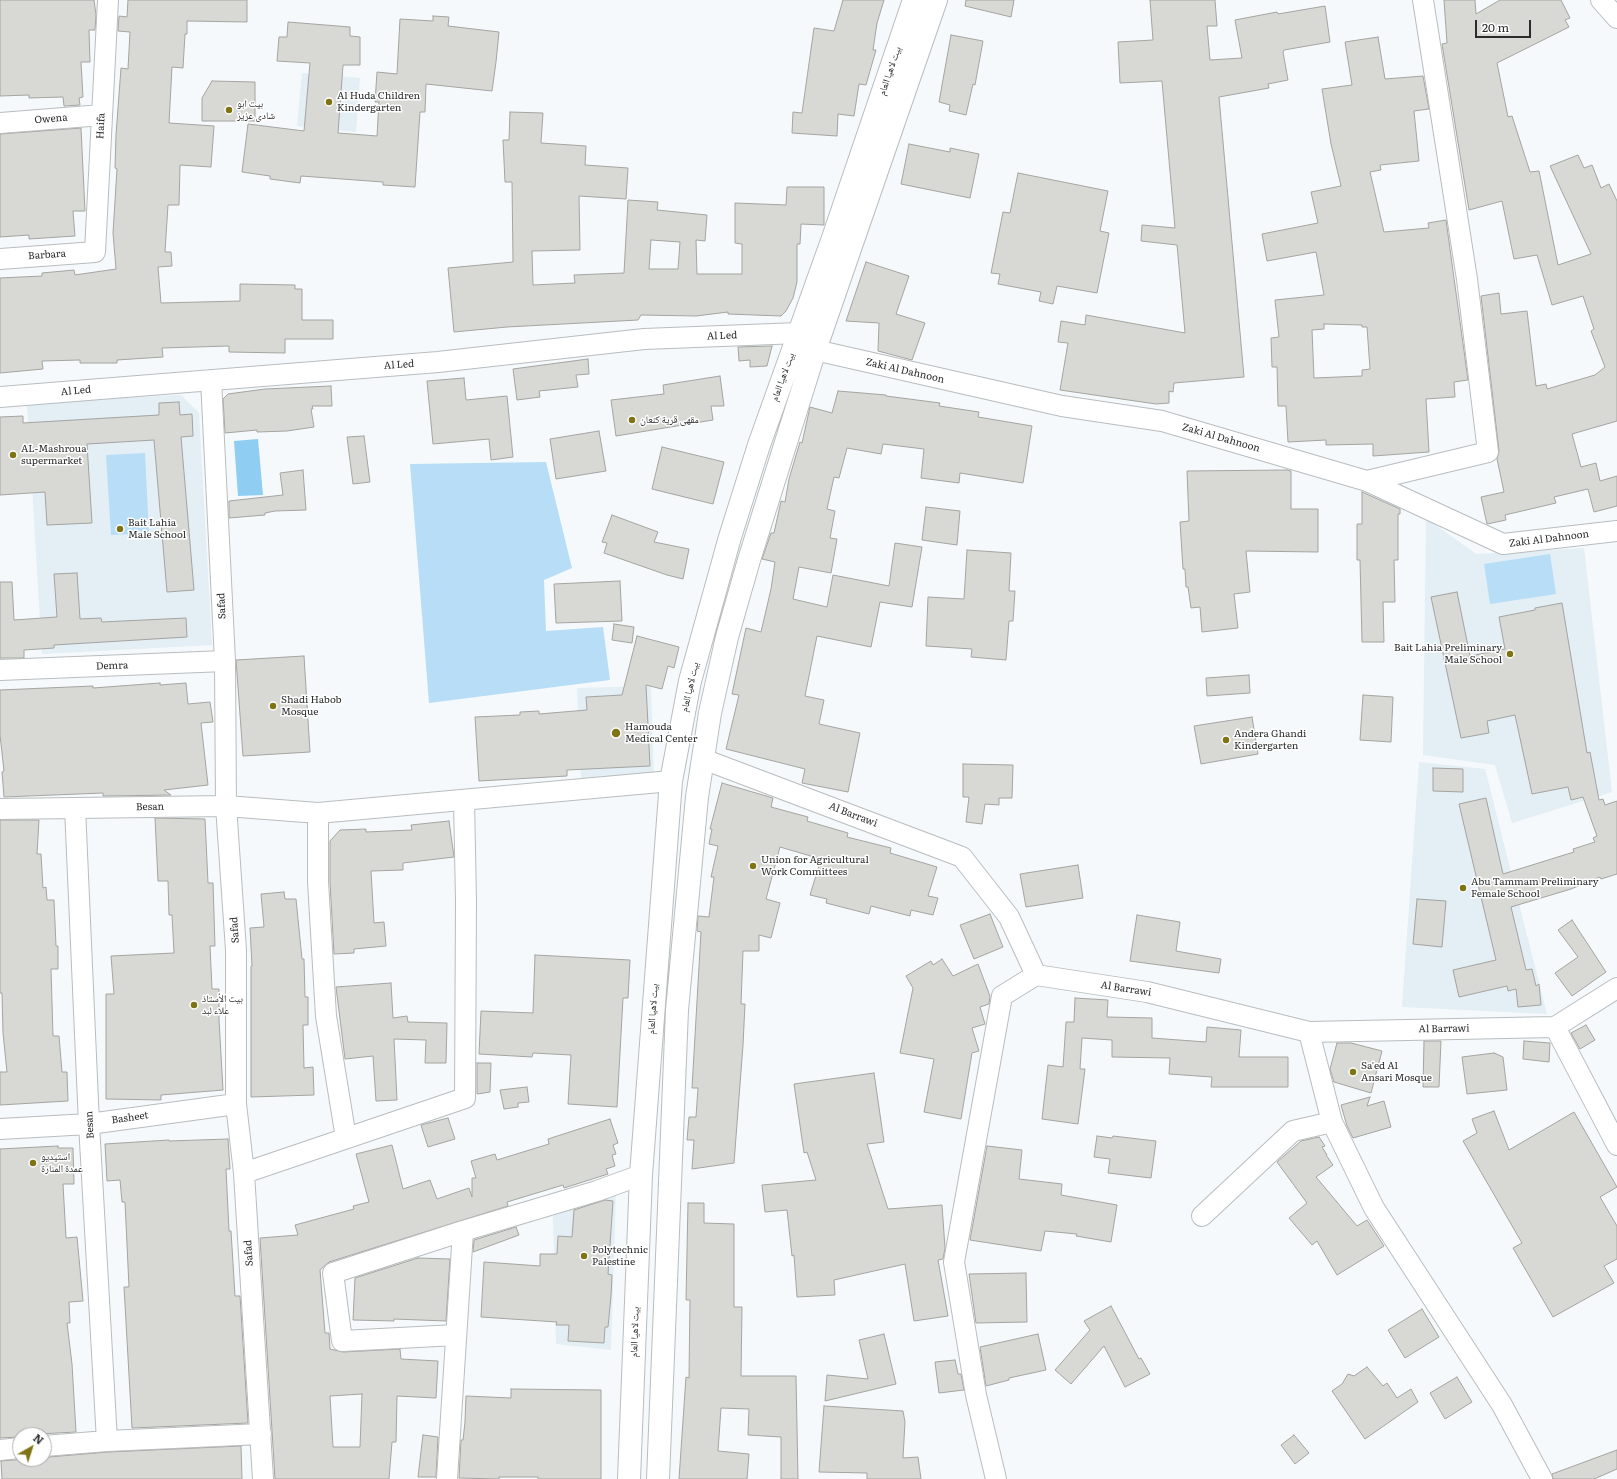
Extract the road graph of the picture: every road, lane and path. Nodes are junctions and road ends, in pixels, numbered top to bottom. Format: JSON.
{"nodes":[{"id":1,"x":108,"y":0,"type":"edge"},
{"id":2,"x":914,"y":0,"type":"edge"},
{"id":3,"x":936,"y":0,"type":"edge"},
{"id":4,"x":1423,"y":0,"type":"edge"},
{"id":5,"x":1601,"y":0,"type":"edge"},
{"id":6,"x":1617,"y":18,"type":"edge"},
{"id":7,"x":102,"y":115,"type":"junction"},
{"id":8,"x":0,"y":123,"type":"edge"},
{"id":9,"x":95,"y":252,"type":"joint"},
{"id":10,"x":0,"y":259,"type":"edge"},
{"id":11,"x":799,"y":333,"type":"junction"},
{"id":12,"x":815,"y":350,"type":"junction"},
{"id":13,"x":211,"y":380,"type":"junction"},
{"id":14,"x":0,"y":397,"type":"edge"},
{"id":15,"x":1367,"y":481,"type":"junction"},
{"id":16,"x":1617,"y":531,"type":"edge"},
{"id":17,"x":225,"y":661,"type":"junction"},
{"id":18,"x":0,"y":670,"type":"edge"},
{"id":19,"x":703,"y":758,"type":"junction"},
{"id":20,"x":671,"y":781,"type":"junction"},
{"id":21,"x":464,"y":800,"type":"junction"},
{"id":22,"x":226,"y":806,"type":"junction"},
{"id":23,"x":75,"y":808,"type":"junction"},
{"id":24,"x":0,"y":809,"type":"edge"},
{"id":25,"x":318,"y":814,"type":"junction"},
{"id":26,"x":1036,"y":975,"type":"junction"},
{"id":27,"x":1617,"y":988,"type":"edge"},
{"id":28,"x":1555,"y":1027,"type":"junction"},
{"id":29,"x":1309,"y":1032,"type":"junction"},
{"id":30,"x":236,"y":1104,"type":"junction"},
{"id":31,"x":1332,"y":1122,"type":"junction"},
{"id":32,"x":89,"y":1124,"type":"junction"},
{"id":33,"x":0,"y":1129,"type":"edge"},
{"id":34,"x":346,"y":1138,"type":"junction"},
{"id":35,"x":1617,"y":1145,"type":"edge"},
{"id":36,"x":244,"y":1173,"type":"junction"},
{"id":37,"x":641,"y":1174,"type":"junction"},
{"id":38,"x":1202,"y":1216,"type":"dead end"},
{"id":39,"x":463,"y":1231,"type":"junction"},
{"id":40,"x":456,"y":1335,"type":"junction"},
{"id":41,"x":261,"y":1434,"type":"junction"},
{"id":42,"x":107,"y":1441,"type":"junction"},
{"id":43,"x":52,"y":1445,"type":"edge"},
{"id":44,"x":12,"y":1449,"type":"edge"},
{"id":45,"x":0,"y":1450,"type":"edge"},
{"id":46,"x":263,"y":1479,"type":"edge"},
{"id":47,"x":447,"y":1479,"type":"edge"},
{"id":48,"x":629,"y":1479,"type":"edge"},
{"id":49,"x":658,"y":1479,"type":"edge"},
{"id":50,"x":996,"y":1479,"type":"edge"},
{"id":51,"x":1542,"y":1479,"type":"edge"}],
"edges":[{"from":1,"to":7,"type":"street","name":"Haifa"},
{"from":2,"to":11,"type":"main road","name":"بيت لاهيا العام"},
{"from":3,"to":12,"type":"main road","name":"بيت لاهيا العام"},
{"from":4,"to":15,"type":"street"},
{"from":5,"to":6,"type":"street"},
{"from":7,"to":8,"type":"street","name":"Owena"},
{"from":7,"to":9,"type":"street","name":"Haifa"},
{"from":9,"to":10,"type":"street","name":"Barbara"},
{"from":11,"to":13,"type":"street","name":"Al Led"},
{"from":11,"to":20,"type":"main road","name":"بيت لاهيا العام"},
{"from":12,"to":15,"type":"street","name":"Zaki Al Dahnoon"},
{"from":12,"to":19,"type":"main road","name":"بيت لاهيا العام"},
{"from":13,"to":14,"type":"street","name":"Al Led"},
{"from":13,"to":17,"type":"street","name":"Safad"},
{"from":15,"to":16,"type":"street","name":"Zaki Al Dahnoon"},
{"from":17,"to":18,"type":"street","name":"Demra"},
{"from":17,"to":22,"type":"street","name":"Safad"},
{"from":19,"to":26,"type":"street","name":"Al Barrawi"},
{"from":19,"to":49,"type":"main road","name":"بيت لاهيا العام"},
{"from":20,"to":21,"type":"street","name":"Besan"},
{"from":20,"to":37,"type":"main road","name":"بيت لاهيا العام"},
{"from":21,"to":25,"type":"street","name":"Besan"},
{"from":21,"to":34,"type":"street"},
{"from":22,"to":23,"type":"street","name":"Besan"},
{"from":22,"to":25,"type":"street","name":"Besan"},
{"from":22,"to":30,"type":"street","name":"Safad"},
{"from":23,"to":24,"type":"street","name":"Besan"},
{"from":23,"to":32,"type":"street","name":"Besan"},
{"from":25,"to":34,"type":"street"},
{"from":26,"to":29,"type":"street","name":"Al Barrawi"},
{"from":26,"to":50,"type":"street"},
{"from":27,"to":28,"type":"street"},
{"from":28,"to":29,"type":"street","name":"Al Barrawi"},
{"from":28,"to":35,"type":"street"},
{"from":29,"to":31,"type":"street"},
{"from":30,"to":32,"type":"street","name":"Basheet"},
{"from":30,"to":36,"type":"street","name":"Safad"},
{"from":31,"to":38,"type":"street"},
{"from":31,"to":51,"type":"street"},
{"from":32,"to":33,"type":"street","name":"Basheet"},
{"from":32,"to":42,"type":"street","name":"Besan"},
{"from":34,"to":36,"type":"street"},
{"from":36,"to":41,"type":"street","name":"Safad"},
{"from":37,"to":39,"type":"street"},
{"from":37,"to":48,"type":"main road","name":"بيت لاهيا العام"},
{"from":39,"to":40,"type":"street"},
{"from":39,"to":40,"type":"street"},
{"from":40,"to":47,"type":"street"},
{"from":41,"to":42,"type":"street"},
{"from":41,"to":46,"type":"street","name":"Safad"},
{"from":42,"to":43,"type":"street"},
{"from":44,"to":45,"type":"street"}]}
